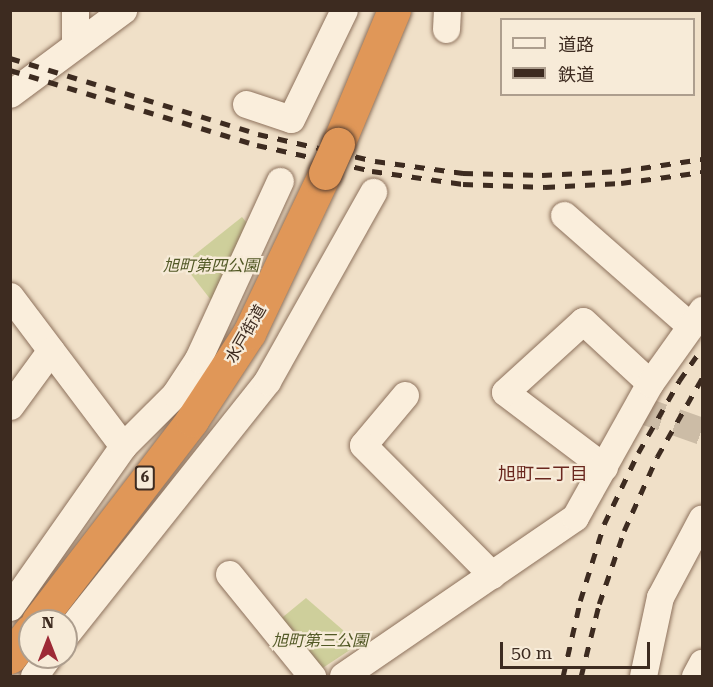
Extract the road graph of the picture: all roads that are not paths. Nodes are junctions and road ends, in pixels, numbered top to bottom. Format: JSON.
{"nodes":[{"id":1,"x":75,"y":10,"type":"edge"},
{"id":2,"x":123,"y":10,"type":"edge"},
{"id":3,"x":344,"y":10,"type":"edge"},
{"id":4,"x":394,"y":10,"type":"edge"},
{"id":5,"x":75,"y":44,"type":"junction"},
{"id":6,"x":10,"y":94,"type":"edge"},
{"id":7,"x":246,"y":104,"type":"dead end"},
{"id":8,"x":280,"y":181,"type":"dead end"},
{"id":9,"x":373,"y":192,"type":"dead end"},
{"id":10,"x":564,"y":215,"type":"dead end"},
{"id":11,"x":10,"y":296,"type":"edge"},
{"id":12,"x":696,"y":318,"type":"edge"},
{"id":13,"x":51,"y":350,"type":"junction"},
{"id":14,"x":650,"y":383,"type":"junction"},
{"id":15,"x":405,"y":395,"type":"dead end"},
{"id":16,"x":10,"y":406,"type":"edge"},
{"id":17,"x":123,"y":446,"type":"junction"},
{"id":18,"x":604,"y":467,"type":"junction"},
{"id":19,"x":702,"y":518,"type":"edge"},
{"id":20,"x":694,"y":558,"type":"edge"},
{"id":21,"x":229,"y":574,"type":"dead end"},
{"id":22,"x":492,"y":575,"type":"junction"},
{"id":23,"x":10,"y":607,"type":"edge"},
{"id":24,"x":47,"y":609,"type":"edge"},
{"id":25,"x":78,"y":619,"type":"edge"},
{"id":26,"x":702,"y":663,"type":"edge"},
{"id":27,"x":312,"y":676,"type":"edge"},
{"id":28,"x":343,"y":676,"type":"edge"},
{"id":29,"x":643,"y":676,"type":"edge"},
{"id":30,"x":694,"y":676,"type":"edge"}],
"edges":[{"from":1,"to":5,"type":"street"},
{"from":2,"to":5,"type":"street"},
{"from":3,"to":7,"type":"street"},
{"from":4,"to":24,"type":"highway","name":"水戸街道","number":"6"},
{"from":5,"to":6,"type":"street"},
{"from":8,"to":17,"type":"street"},
{"from":9,"to":25,"type":"street"},
{"from":10,"to":12,"type":"street"},
{"from":11,"to":13,"type":"street"},
{"from":12,"to":14,"type":"street"},
{"from":13,"to":16,"type":"street"},
{"from":13,"to":17,"type":"street"},
{"from":14,"to":18,"type":"street"},
{"from":14,"to":18,"type":"street"},
{"from":15,"to":22,"type":"street"},
{"from":17,"to":23,"type":"street"},
{"from":18,"to":22,"type":"street"},
{"from":19,"to":20,"type":"street"},
{"from":20,"to":29,"type":"street"},
{"from":21,"to":27,"type":"street"},
{"from":22,"to":28,"type":"street"},
{"from":26,"to":30,"type":"street"}]}
